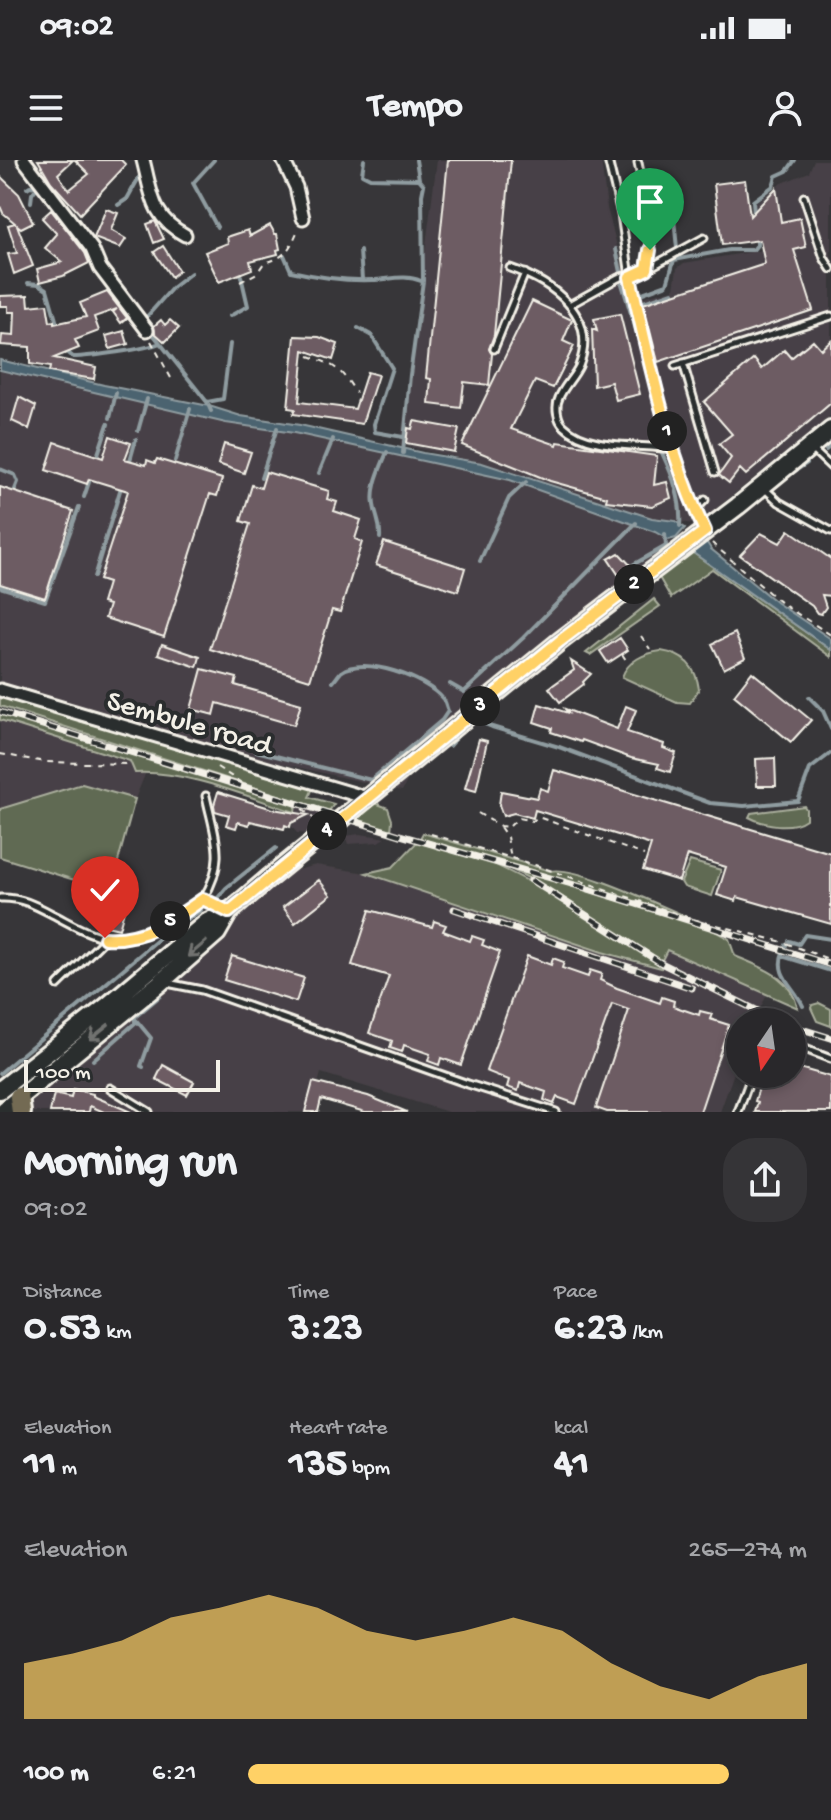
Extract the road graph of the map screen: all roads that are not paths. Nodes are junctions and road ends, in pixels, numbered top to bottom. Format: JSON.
{"nodes":[{"id":1,"x":24,"y":160,"type":"edge"},
{"id":2,"x":143,"y":160,"type":"edge"},
{"id":3,"x":283,"y":160,"type":"edge"},
{"id":4,"x":608,"y":160,"type":"edge"},
{"id":5,"x":638,"y":163,"type":"dead end"},
{"id":6,"x":804,"y":197,"type":"dead end"},
{"id":7,"x":303,"y":218,"type":"road end"},
{"id":8,"x":185,"y":235,"type":"dead end"},
{"id":9,"x":704,"y":238,"type":"dead end"},
{"id":10,"x":510,"y":268,"type":"dead end"},
{"id":11,"x":647,"y":269,"type":"junction"},
{"id":12,"x":831,"y":269,"type":"edge"},
{"id":13,"x":525,"y":273,"type":"junction"},
{"id":14,"x":624,"y":277,"type":"junction"},
{"id":15,"x":571,"y":304,"type":"junction"},
{"id":16,"x":831,"y":316,"type":"edge"},
{"id":17,"x":147,"y":330,"type":"dead end"},
{"id":18,"x":494,"y":349,"type":"dead end"},
{"id":19,"x":683,"y":363,"type":"junction"},
{"id":20,"x":675,"y":366,"type":"dead end"},
{"id":21,"x":831,"y":430,"type":"edge"},
{"id":22,"x":811,"y":448,"type":"junction"},
{"id":23,"x":672,"y":449,"type":"junction"},
{"id":24,"x":831,"y":467,"type":"edge"},
{"id":25,"x":715,"y":472,"type":"dead end"},
{"id":26,"x":761,"y":486,"type":"junction"},
{"id":27,"x":705,"y":500,"type":"dead end"},
{"id":28,"x":695,"y":510,"type":"junction"},
{"id":29,"x":705,"y":531,"type":"junction"},
{"id":30,"x":831,"y":531,"type":"edge"},
{"id":31,"x":0,"y":690,"type":"edge"},
{"id":32,"x":206,"y":796,"type":"dead end"},
{"id":33,"x":367,"y":798,"type":"junction"},
{"id":34,"x":0,"y":898,"type":"edge"},
{"id":35,"x":203,"y":899,"type":"junction"},
{"id":36,"x":229,"y":912,"type":"junction"},
{"id":37,"x":156,"y":929,"type":"junction"},
{"id":38,"x":105,"y":938,"type":"junction"},
{"id":39,"x":183,"y":942,"type":"junction"},
{"id":40,"x":160,"y":983,"type":"junction"},
{"id":41,"x":58,"y":985,"type":"dead end"},
{"id":42,"x":806,"y":1049,"type":"edge"},
{"id":43,"x":831,"y":1059,"type":"edge"},
{"id":44,"x":110,"y":1088,"type":"dead end"},
{"id":45,"x":747,"y":1088,"type":"edge"},
{"id":46,"x":0,"y":1090,"type":"edge"},
{"id":47,"x":20,"y":1104,"type":"edge"},
{"id":48,"x":2,"y":1112,"type":"edge"},
{"id":49,"x":149,"y":1112,"type":"edge"},
{"id":50,"x":556,"y":1112,"type":"edge"},
{"id":51,"x":738,"y":1112,"type":"edge"}],
"edges":[{"from":1,"to":17,"type":"street"},
{"from":2,"to":8,"type":"street"},
{"from":3,"to":7,"type":"street"},
{"from":4,"to":14,"type":"lane"},
{"from":5,"to":11,"type":"lane"},
{"from":6,"to":12,"type":"lane"},
{"from":9,"to":11,"type":"lane"},
{"from":10,"to":13,"type":"lane"},
{"from":11,"to":14,"type":"lane"},
{"from":13,"to":15,"type":"lane"},
{"from":13,"to":18,"type":"lane"},
{"from":14,"to":15,"type":"lane"},
{"from":14,"to":23,"type":"lane"},
{"from":15,"to":23,"type":"lane"},
{"from":16,"to":19,"type":"lane"},
{"from":19,"to":20,"type":"lane"},
{"from":19,"to":25,"type":"lane"},
{"from":21,"to":22,"type":"main road"},
{"from":22,"to":24,"type":"lane"},
{"from":22,"to":26,"type":"main road"},
{"from":23,"to":28,"type":"lane"},
{"from":26,"to":29,"type":"main road"},
{"from":26,"to":30,"type":"lane"},
{"from":27,"to":28,"type":"lane"},
{"from":28,"to":29,"type":"lane"},
{"from":29,"to":33,"type":"main road"},
{"from":31,"to":33,"type":"street","name":"Sembule road"},
{"from":32,"to":35,"type":"lane"},
{"from":33,"to":36,"type":"main road"},
{"from":34,"to":38,"type":"lane"},
{"from":35,"to":36,"type":"lane"},
{"from":35,"to":37,"type":"lane"},
{"from":36,"to":39,"type":"main road"},
{"from":36,"to":40,"type":"main road","one_way":true},
{"from":37,"to":38,"type":"lane"},
{"from":37,"to":39,"type":"lane"},
{"from":38,"to":41,"type":"lane"},
{"from":39,"to":46,"type":"main road"},
{"from":40,"to":47,"type":"main road","one_way":true},
{"from":40,"to":50,"type":"lane"},
{"from":42,"to":43,"type":"lane"},
{"from":44,"to":49,"type":"lane"},
{"from":45,"to":51,"type":"lane"},
{"from":47,"to":48,"type":"main road"}]}
